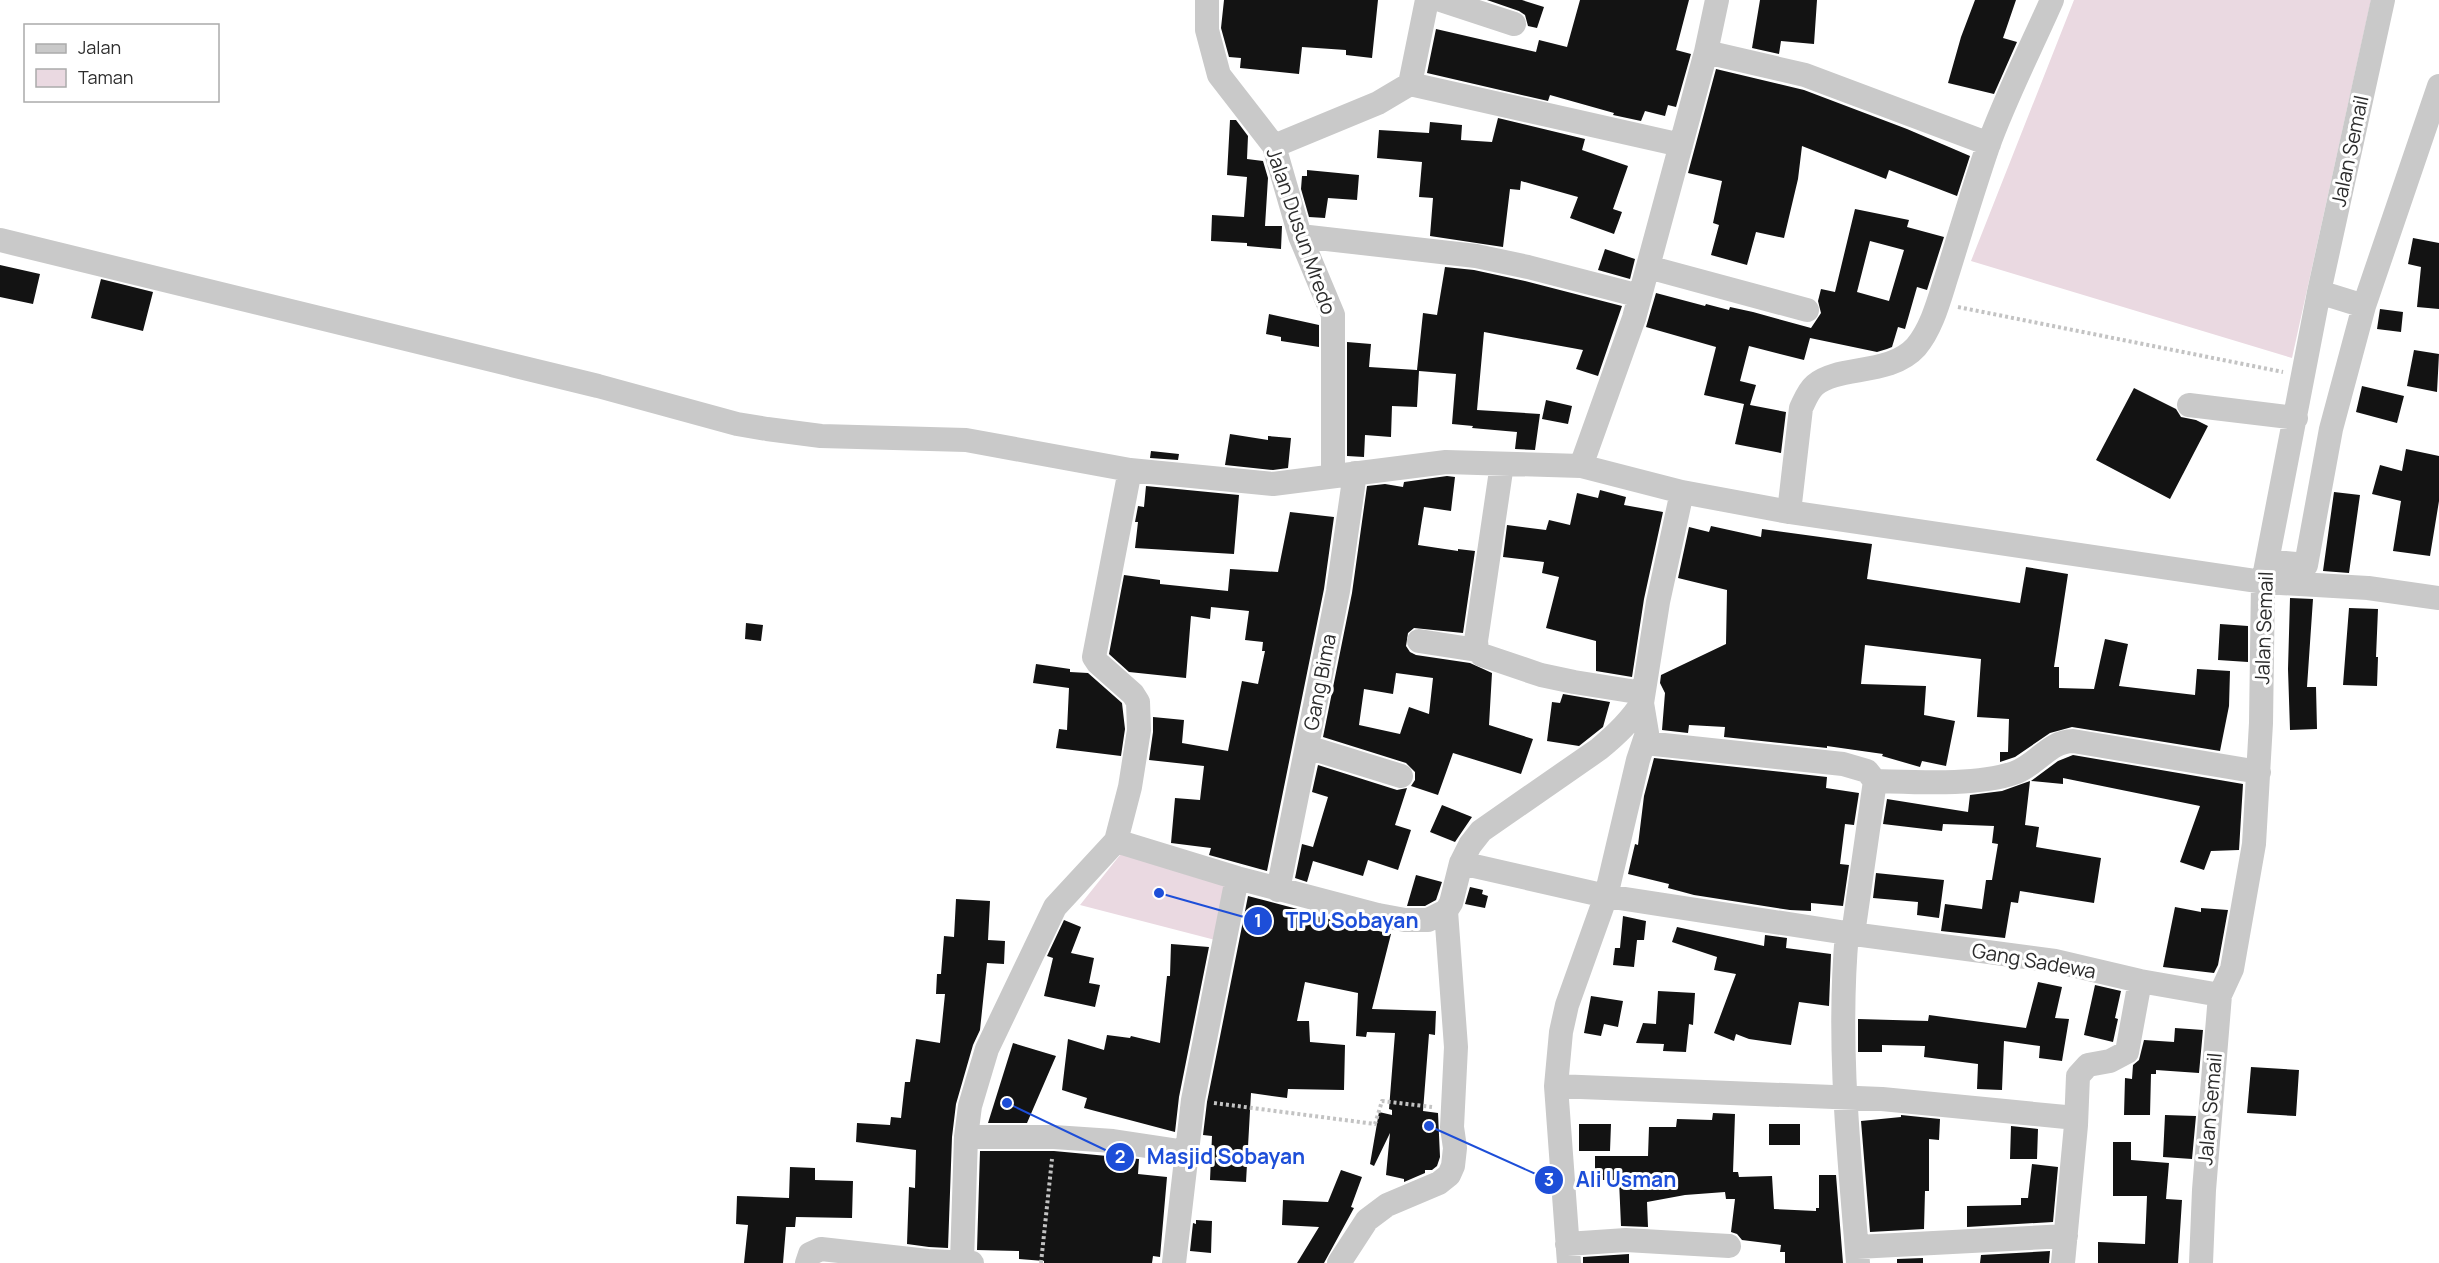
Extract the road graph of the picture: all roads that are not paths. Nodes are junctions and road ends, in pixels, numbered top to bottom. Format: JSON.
{"nodes":[{"id":1,"x":1207,"y":0,"type":"edge"},
{"id":2,"x":1427,"y":0,"type":"edge"},
{"id":3,"x":1441,"y":0,"type":"edge"},
{"id":4,"x":1717,"y":0,"type":"edge"},
{"id":5,"x":2052,"y":0,"type":"edge"},
{"id":6,"x":2383,"y":0,"type":"edge"},
{"id":7,"x":1514,"y":24,"type":"dead end"},
{"id":8,"x":1706,"y":52,"type":"junction"},
{"id":9,"x":1410,"y":84,"type":"junction"},
{"id":10,"x":2439,"y":86,"type":"edge"},
{"id":11,"x":1989,"y":144,"type":"junction"},
{"id":12,"x":1681,"y":145,"type":"junction"},
{"id":13,"x":1274,"y":146,"type":"junction"},
{"id":14,"x":1300,"y":236,"type":"junction"},
{"id":15,"x":0,"y":240,"type":"edge"},
{"id":16,"x":1648,"y":267,"type":"junction"},
{"id":17,"x":2319,"y":292,"type":"junction"},
{"id":18,"x":1640,"y":296,"type":"junction"},
{"id":19,"x":2364,"y":306,"type":"junction"},
{"id":20,"x":1807,"y":310,"type":"dead end"},
{"id":21,"x":2189,"y":405,"type":"dead end"},
{"id":22,"x":2296,"y":418,"type":"junction"},
{"id":23,"x":2290,"y":445,"type":"junction"},
{"id":24,"x":2327,"y":451,"type":"junction"},
{"id":25,"x":1502,"y":464,"type":"junction"},
{"id":26,"x":1581,"y":466,"type":"junction"},
{"id":27,"x":1130,"y":470,"type":"junction"},
{"id":28,"x":1344,"y":475,"type":"junction"},
{"id":29,"x":1682,"y":492,"type":"junction"},
{"id":30,"x":1789,"y":512,"type":"junction"},
{"id":31,"x":2265,"y":571,"type":"junction"},
{"id":32,"x":2439,"y":598,"type":"edge"},
{"id":33,"x":1419,"y":641,"type":"dead end"},
{"id":34,"x":1477,"y":650,"type":"junction"},
{"id":35,"x":1644,"y":717,"type":"junction"},
{"id":36,"x":1307,"y":747,"type":"junction"},
{"id":37,"x":2259,"y":772,"type":"junction"},
{"id":38,"x":1401,"y":776,"type":"dead end"},
{"id":39,"x":1875,"y":781,"type":"junction"},
{"id":40,"x":1116,"y":841,"type":"junction"},
{"id":41,"x":1461,"y":863,"type":"junction"},
{"id":42,"x":1237,"y":878,"type":"junction"},
{"id":43,"x":1278,"y":890,"type":"junction"},
{"id":44,"x":1606,"y":896,"type":"junction"},
{"id":45,"x":1446,"y":911,"type":"junction"},
{"id":46,"x":1850,"y":934,"type":"junction"},
{"id":47,"x":2140,"y":981,"type":"junction"},
{"id":48,"x":2220,"y":995,"type":"junction"},
{"id":49,"x":1556,"y":1086,"type":"junction"},
{"id":50,"x":1845,"y":1098,"type":"junction"},
{"id":51,"x":2076,"y":1118,"type":"junction"},
{"id":52,"x":966,"y":1137,"type":"junction"},
{"id":53,"x":1186,"y":1152,"type":"junction"},
{"id":54,"x":2066,"y":1236,"type":"junction"},
{"id":55,"x":1729,"y":1246,"type":"dead end"},
{"id":56,"x":1568,"y":1253,"type":"edge"},
{"id":57,"x":1857,"y":1255,"type":"edge"},
{"id":58,"x":967,"y":1262,"type":"edge"},
{"id":59,"x":807,"y":1263,"type":"edge"},
{"id":60,"x":1173,"y":1263,"type":"edge"},
{"id":61,"x":1339,"y":1263,"type":"edge"},
{"id":62,"x":2063,"y":1263,"type":"edge"},
{"id":63,"x":2201,"y":1263,"type":"edge"}],
"edges":[{"from":1,"to":13,"type":"street","name":"Jalan Dusun Mredo"},
{"from":2,"to":9,"type":"street"},
{"from":3,"to":7,"type":"street"},
{"from":4,"to":8,"type":"street"},
{"from":5,"to":11,"type":"street"},
{"from":6,"to":17,"type":"street","name":"Jalan Semail"},
{"from":8,"to":11,"type":"street"},
{"from":8,"to":12,"type":"street"},
{"from":9,"to":12,"type":"street"},
{"from":9,"to":13,"type":"street"},
{"from":10,"to":19,"type":"street"},
{"from":11,"to":30,"type":"street"},
{"from":12,"to":16,"type":"street"},
{"from":13,"to":14,"type":"street","name":"Jalan Dusun Mredo"},
{"from":14,"to":18,"type":"street"},
{"from":14,"to":28,"type":"street","name":"Jalan Dusun Mredo"},
{"from":15,"to":27,"type":"street"},
{"from":16,"to":18,"type":"street"},
{"from":16,"to":20,"type":"street"},
{"from":17,"to":19,"type":"street"},
{"from":17,"to":22,"type":"street","name":"Jalan Semail"},
{"from":18,"to":26,"type":"street"},
{"from":19,"to":24,"type":"street"},
{"from":21,"to":22,"type":"street"},
{"from":22,"to":23,"type":"street","name":"Jalan Semail"},
{"from":23,"to":24,"type":"street"},
{"from":23,"to":31,"type":"street","name":"Jalan Semail"},
{"from":24,"to":31,"type":"street"},
{"from":25,"to":26,"type":"street"},
{"from":25,"to":28,"type":"street"},
{"from":25,"to":34,"type":"street"},
{"from":26,"to":29,"type":"street"},
{"from":27,"to":28,"type":"street"},
{"from":27,"to":40,"type":"street"},
{"from":28,"to":36,"type":"street","name":"Gang Bima"},
{"from":29,"to":30,"type":"street"},
{"from":29,"to":35,"type":"street"},
{"from":30,"to":31,"type":"street"},
{"from":31,"to":32,"type":"street"},
{"from":31,"to":37,"type":"street","name":"Jalan Semail"},
{"from":33,"to":34,"type":"street"},
{"from":34,"to":35,"type":"street"},
{"from":35,"to":39,"type":"street"},
{"from":35,"to":41,"type":"street"},
{"from":35,"to":44,"type":"street"},
{"from":36,"to":38,"type":"street"},
{"from":36,"to":43,"type":"street","name":"Gang Bima"},
{"from":37,"to":39,"type":"street"},
{"from":37,"to":48,"type":"street","name":"Jalan Semail"},
{"from":39,"to":46,"type":"street"},
{"from":40,"to":42,"type":"street"},
{"from":40,"to":52,"type":"street"},
{"from":41,"to":44,"type":"street","name":"Gang Sadewa"},
{"from":41,"to":45,"type":"street"},
{"from":42,"to":43,"type":"street"},
{"from":42,"to":53,"type":"street"},
{"from":43,"to":45,"type":"street"},
{"from":44,"to":46,"type":"street","name":"Gang Sadewa"},
{"from":44,"to":49,"type":"street"},
{"from":45,"to":61,"type":"street"},
{"from":46,"to":47,"type":"street","name":"Gang Sadewa"},
{"from":46,"to":50,"type":"street"},
{"from":47,"to":48,"type":"street","name":"Gang Sadewa"},
{"from":47,"to":51,"type":"street"},
{"from":48,"to":63,"type":"street","name":"Jalan Semail"},
{"from":49,"to":50,"type":"street"},
{"from":49,"to":56,"type":"street"},
{"from":50,"to":51,"type":"street"},
{"from":50,"to":57,"type":"street"},
{"from":51,"to":54,"type":"street"},
{"from":52,"to":53,"type":"street"},
{"from":52,"to":58,"type":"street"},
{"from":53,"to":60,"type":"street"},
{"from":54,"to":57,"type":"street"},
{"from":54,"to":62,"type":"street"},
{"from":55,"to":56,"type":"street"},
{"from":58,"to":59,"type":"street"}]}
